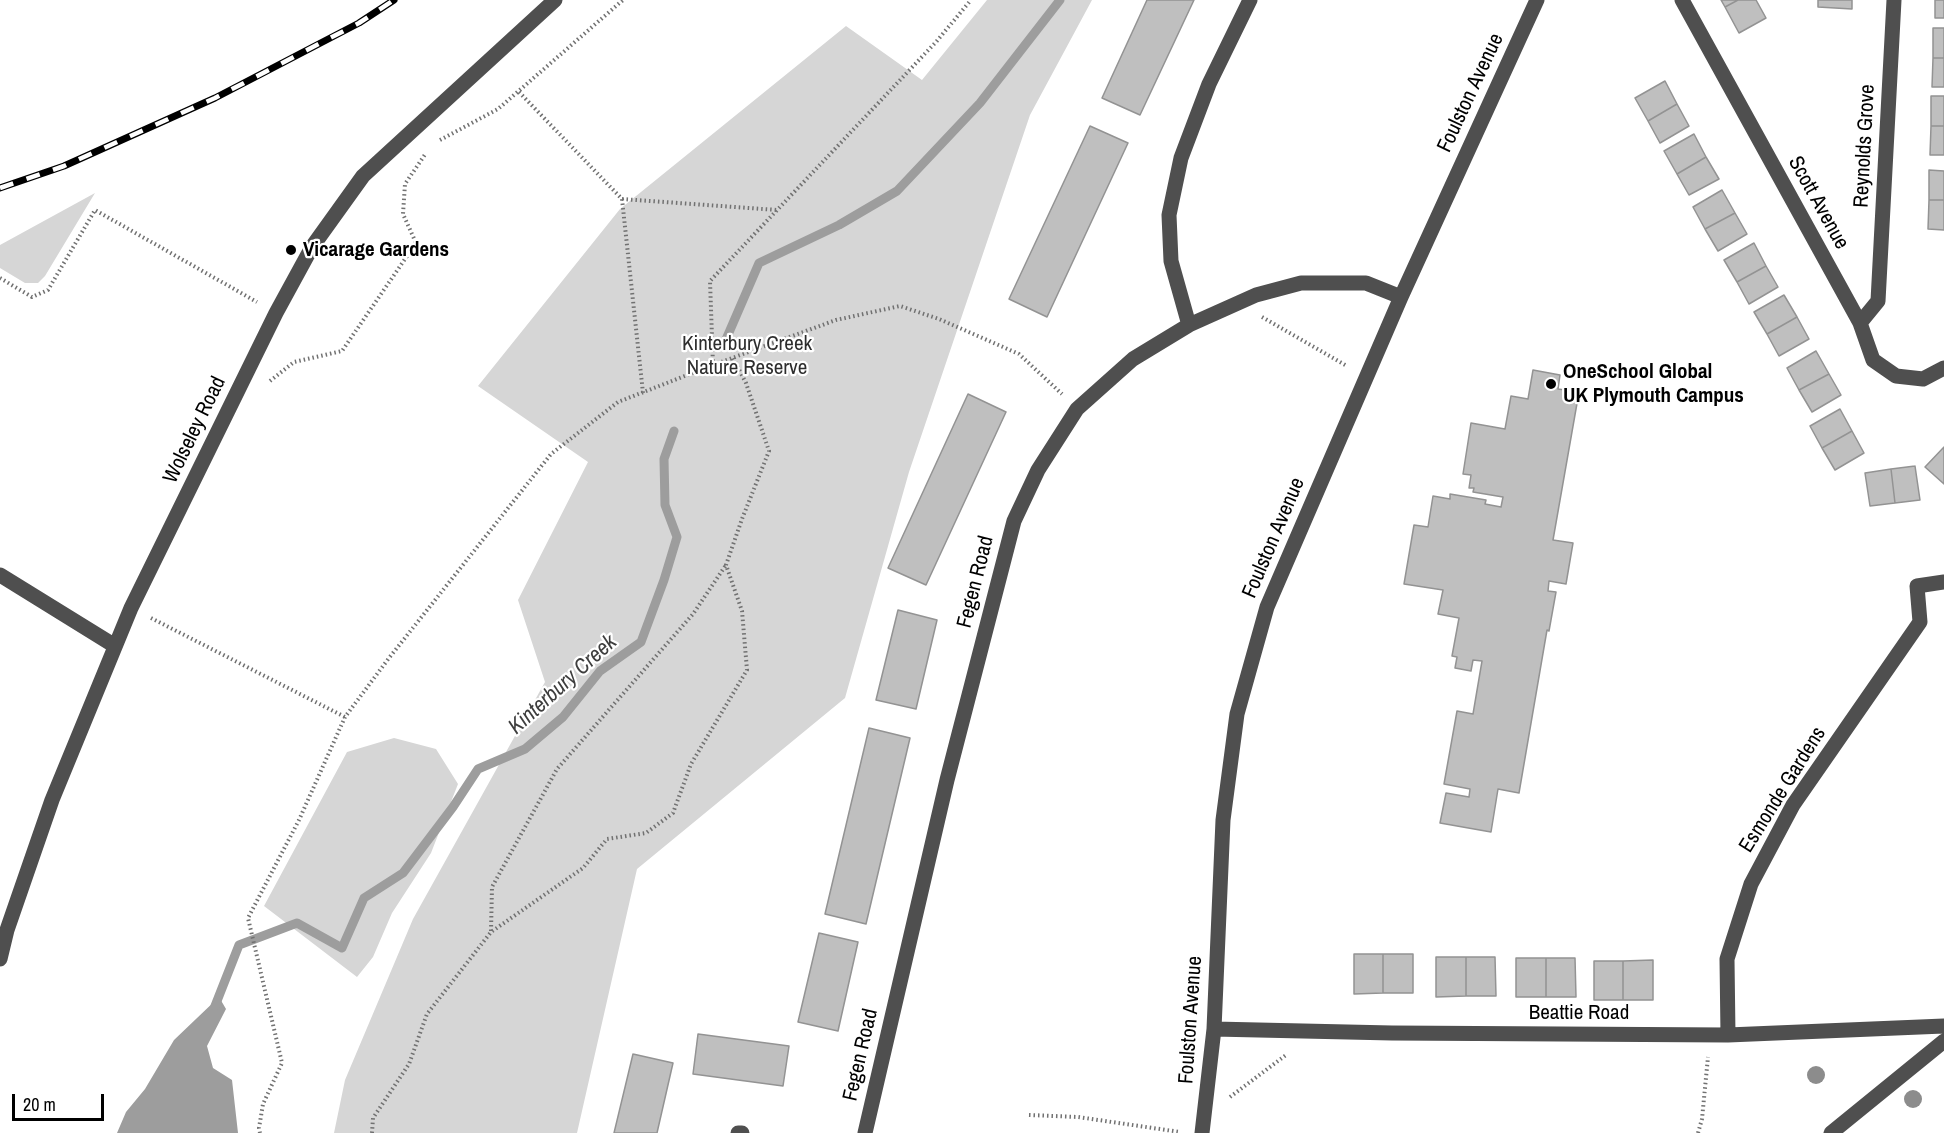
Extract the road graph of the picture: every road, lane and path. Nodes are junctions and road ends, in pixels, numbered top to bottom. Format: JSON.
{"nodes":[{"id":1,"x":555,"y":0,"type":"edge"},
{"id":2,"x":623,"y":0,"type":"edge"},
{"id":3,"x":971,"y":0,"type":"edge"},
{"id":4,"x":1250,"y":0,"type":"edge"},
{"id":5,"x":1537,"y":0,"type":"edge"},
{"id":6,"x":1682,"y":0,"type":"edge"},
{"id":7,"x":1894,"y":0,"type":"edge"},
{"id":8,"x":519,"y":92,"type":"junction"},
{"id":9,"x":438,"y":141,"type":"dead end"},
{"id":10,"x":429,"y":148,"type":"dead end"},
{"id":11,"x":622,"y":199,"type":"junction"},
{"id":12,"x":777,"y":211,"type":"junction"},
{"id":13,"x":0,"y":278,"type":"edge"},
{"id":14,"x":1401,"y":297,"type":"junction"},
{"id":15,"x":1238,"y":303,"type":"junction"},
{"id":16,"x":276,"y":313,"type":"junction"},
{"id":17,"x":1860,"y":323,"type":"junction"},
{"id":18,"x":1189,"y":325,"type":"junction"},
{"id":19,"x":733,"y":358,"type":"junction"},
{"id":20,"x":713,"y":365,"type":"junction"},
{"id":21,"x":1944,"y":368,"type":"edge"},
{"id":22,"x":247,"y":371,"type":"junction"},
{"id":23,"x":1367,"y":377,"type":"junction"},
{"id":24,"x":643,"y":393,"type":"junction"},
{"id":25,"x":1077,"y":409,"type":"junction"},
{"id":26,"x":726,"y":565,"type":"junction"},
{"id":27,"x":0,"y":575,"type":"edge"},
{"id":28,"x":1944,"y":582,"type":"edge"},
{"id":29,"x":131,"y":608,"type":"junction"},
{"id":30,"x":115,"y":646,"type":"junction"},
{"id":31,"x":345,"y":717,"type":"junction"},
{"id":32,"x":491,"y":932,"type":"junction"},
{"id":33,"x":0,"y":959,"type":"edge"},
{"id":34,"x":1944,"y":1026,"type":"edge"},
{"id":35,"x":1214,"y":1029,"type":"junction"},
{"id":36,"x":1317,"y":1031,"type":"junction"},
{"id":37,"x":1708,"y":1034,"type":"junction"},
{"id":38,"x":1728,"y":1035,"type":"junction"},
{"id":39,"x":1944,"y":1041,"type":"edge"},
{"id":40,"x":1029,"y":1115,"type":"dead end"},
{"id":41,"x":1203,"y":1125,"type":"edge"},
{"id":42,"x":260,"y":1133,"type":"edge"},
{"id":43,"x":372,"y":1133,"type":"edge"},
{"id":44,"x":865,"y":1133,"type":"edge"},
{"id":45,"x":1190,"y":1133,"type":"edge"},
{"id":46,"x":1698,"y":1133,"type":"edge"},
{"id":47,"x":1831,"y":1133,"type":"edge"}],
"edges":[{"from":1,"to":16,"type":"street","name":"Wolseley Road"},
{"from":2,"to":8,"type":"path"},
{"from":3,"to":12,"type":"path"},
{"from":4,"to":18,"type":"street"},
{"from":5,"to":14,"type":"street","name":"Foulston Avenue"},
{"from":6,"to":17,"type":"street","name":"Scott Avenue"},
{"from":7,"to":17,"type":"street","name":"Reynolds Grove"},
{"from":8,"to":9,"type":"path"},
{"from":8,"to":11,"type":"path"},
{"from":10,"to":22,"type":"path"},
{"from":11,"to":12,"type":"path"},
{"from":11,"to":24,"type":"path"},
{"from":12,"to":20,"type":"path"},
{"from":13,"to":16,"type":"path"},
{"from":14,"to":15,"type":"street","name":"Fegen Road"},
{"from":14,"to":23,"type":"street","name":"Foulston Avenue"},
{"from":15,"to":18,"type":"street","name":"Fegen Road"},
{"from":15,"to":23,"type":"path"},
{"from":16,"to":22,"type":"street","name":"Wolseley Road"},
{"from":17,"to":21,"type":"street","name":"Scott Avenue"},
{"from":18,"to":25,"type":"street","name":"Fegen Road"},
{"from":19,"to":20,"type":"path"},
{"from":19,"to":25,"type":"path"},
{"from":19,"to":26,"type":"path"},
{"from":20,"to":24,"type":"path"},
{"from":22,"to":29,"type":"street","name":"Wolseley Road"},
{"from":23,"to":35,"type":"street","name":"Foulston Avenue"},
{"from":24,"to":31,"type":"path"},
{"from":25,"to":44,"type":"street","name":"Fegen Road"},
{"from":26,"to":32,"type":"path"},
{"from":26,"to":32,"type":"path"},
{"from":27,"to":30,"type":"street"},
{"from":28,"to":38,"type":"street","name":"Esmonde Gardens"},
{"from":29,"to":30,"type":"street","name":"Wolseley Road"},
{"from":29,"to":31,"type":"path"},
{"from":30,"to":33,"type":"street","name":"Wolseley Road"},
{"from":31,"to":42,"type":"path"},
{"from":32,"to":43,"type":"path"},
{"from":34,"to":38,"type":"street","name":"Beattie Road"},
{"from":35,"to":36,"type":"street","name":"Beattie Road"},
{"from":35,"to":41,"type":"street","name":"Foulston Avenue"},
{"from":36,"to":37,"type":"street","name":"Beattie Road"},
{"from":36,"to":41,"type":"path"},
{"from":37,"to":38,"type":"street","name":"Beattie Road"},
{"from":37,"to":46,"type":"path"},
{"from":39,"to":47,"type":"street"},
{"from":40,"to":45,"type":"path"}]}
